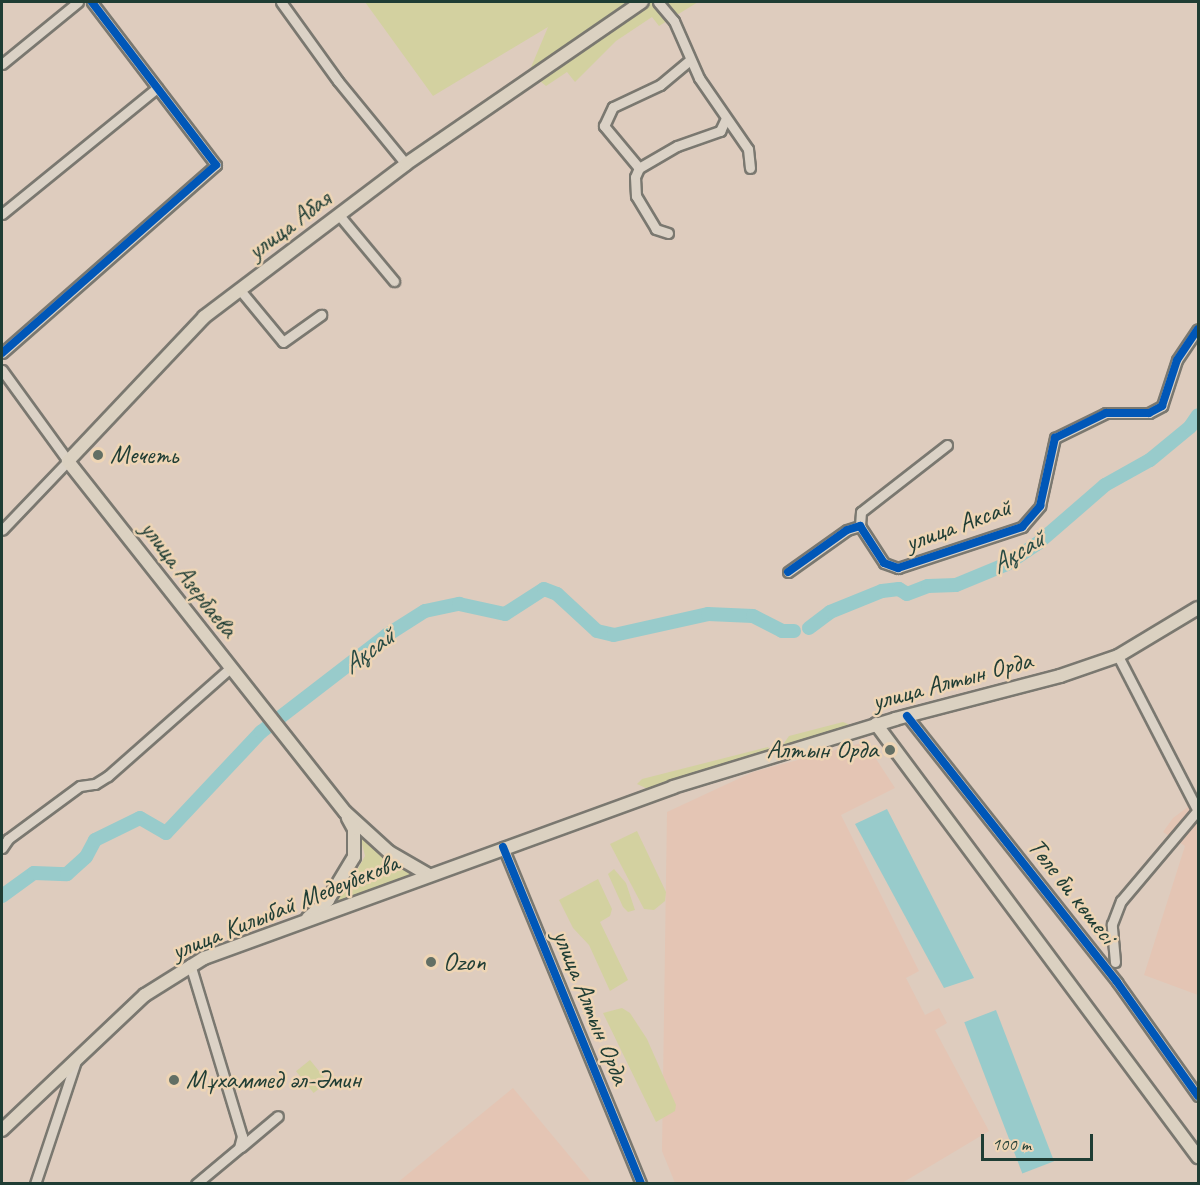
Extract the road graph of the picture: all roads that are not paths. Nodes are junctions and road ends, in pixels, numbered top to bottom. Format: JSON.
{"nodes":[{"id":1,"x":78,"y":2,"type":"edge"},
{"id":2,"x":92,"y":2,"type":"edge"},
{"id":3,"x":281,"y":2,"type":"edge"},
{"id":4,"x":642,"y":2,"type":"edge"},
{"id":5,"x":658,"y":2,"type":"edge"},
{"id":6,"x":690,"y":60,"type":"junction"},
{"id":7,"x":2,"y":64,"type":"edge"},
{"id":8,"x":158,"y":88,"type":"junction"},
{"id":9,"x":726,"y":118,"type":"junction"},
{"id":10,"x":406,"y":164,"type":"junction"},
{"id":11,"x":639,"y":168,"type":"junction"},
{"id":12,"x":750,"y":168,"type":"dead end"},
{"id":13,"x":2,"y":214,"type":"edge"},
{"id":14,"x":339,"y":215,"type":"junction"},
{"id":15,"x":668,"y":233,"type":"dead end"},
{"id":16,"x":394,"y":281,"type":"dead end"},
{"id":17,"x":240,"y":290,"type":"junction"},
{"id":18,"x":321,"y":315,"type":"dead end"},
{"id":19,"x":1198,"y":329,"type":"edge"},
{"id":20,"x":2,"y":354,"type":"edge"},
{"id":21,"x":2,"y":373,"type":"edge"},
{"id":22,"x":947,"y":445,"type":"dead end"},
{"id":23,"x":68,"y":461,"type":"junction"},
{"id":24,"x":860,"y":526,"type":"junction"},
{"id":25,"x":2,"y":530,"type":"edge"},
{"id":26,"x":788,"y":572,"type":"dead end"},
{"id":27,"x":1198,"y":608,"type":"edge"},
{"id":28,"x":1118,"y":656,"type":"junction"},
{"id":29,"x":230,"y":668,"type":"junction"},
{"id":30,"x":907,"y":716,"type":"junction"},
{"id":31,"x":876,"y":724,"type":"junction"},
{"id":32,"x":1198,"y":811,"type":"edge"},
{"id":33,"x":345,"y":812,"type":"junction"},
{"id":34,"x":503,"y":847,"type":"junction"},
{"id":35,"x":2,"y":848,"type":"edge"},
{"id":36,"x":427,"y":874,"type":"junction"},
{"id":37,"x":303,"y":923,"type":"junction"},
{"id":38,"x":1115,"y":962,"type":"dead end"},
{"id":39,"x":190,"y":964,"type":"junction"},
{"id":40,"x":76,"y":1061,"type":"junction"},
{"id":41,"x":1198,"y":1096,"type":"edge"},
{"id":42,"x":278,"y":1116,"type":"dead end"},
{"id":43,"x":2,"y":1130,"type":"edge"},
{"id":44,"x":239,"y":1148,"type":"junction"},
{"id":45,"x":1198,"y":1157,"type":"edge"},
{"id":46,"x":35,"y":1184,"type":"edge"},
{"id":47,"x":195,"y":1184,"type":"edge"},
{"id":48,"x":642,"y":1184,"type":"edge"}],
"edges":[{"from":1,"to":7,"type":"street"},
{"from":2,"to":8,"type":"street"},
{"from":3,"to":10,"type":"street"},
{"from":4,"to":10,"type":"main road","name":"улица Абая"},
{"from":5,"to":6,"type":"street"},
{"from":6,"to":9,"type":"street"},
{"from":6,"to":11,"type":"street"},
{"from":8,"to":13,"type":"street"},
{"from":8,"to":20,"type":"street"},
{"from":9,"to":11,"type":"street"},
{"from":9,"to":12,"type":"street"},
{"from":10,"to":14,"type":"main road","name":"улица Абая"},
{"from":11,"to":15,"type":"street"},
{"from":14,"to":16,"type":"street"},
{"from":14,"to":17,"type":"main road","name":"улица Абая"},
{"from":17,"to":18,"type":"street"},
{"from":17,"to":23,"type":"main road","name":"улица Абая"},
{"from":19,"to":24,"type":"street","name":"улица Аксай"},
{"from":21,"to":23,"type":"street","name":"улица Азербаева"},
{"from":22,"to":24,"type":"street"},
{"from":23,"to":25,"type":"street","name":"улица Абая"},
{"from":23,"to":29,"type":"main road","name":"улица Азербаева"},
{"from":24,"to":26,"type":"street"},
{"from":27,"to":28,"type":"main road","name":"улица Алтын Орда"},
{"from":28,"to":30,"type":"main road","name":"улица Алтын Орда"},
{"from":28,"to":32,"type":"street"},
{"from":29,"to":33,"type":"main road","name":"улица Азербаева"},
{"from":29,"to":35,"type":"street"},
{"from":30,"to":31,"type":"main road","name":"улица Алтын Орда"},
{"from":30,"to":41,"type":"street","name":"Төле би көшесі"},
{"from":31,"to":34,"type":"main road","name":"улица Алтын Орда"},
{"from":31,"to":45,"type":"main road"},
{"from":32,"to":38,"type":"street"},
{"from":33,"to":36,"type":"main road","name":"улица Азербаева"},
{"from":33,"to":37,"type":"main road","name":"улица Азербаева"},
{"from":34,"to":36,"type":"main road","name":"улица Алтын Орда"},
{"from":34,"to":48,"type":"street","name":"улица Алтын Орда"},
{"from":36,"to":37,"type":"main road","name":"улица Килыбай Медеубекова"},
{"from":37,"to":39,"type":"main road","name":"улица Килыбай Медеубекова"},
{"from":39,"to":40,"type":"main road","name":"улица Килыбай Медеубекова"},
{"from":39,"to":44,"type":"street"},
{"from":40,"to":43,"type":"main road","name":"улица Килыбай Медеубекова"},
{"from":40,"to":46,"type":"street"},
{"from":42,"to":44,"type":"street"},
{"from":44,"to":47,"type":"street"}]}
